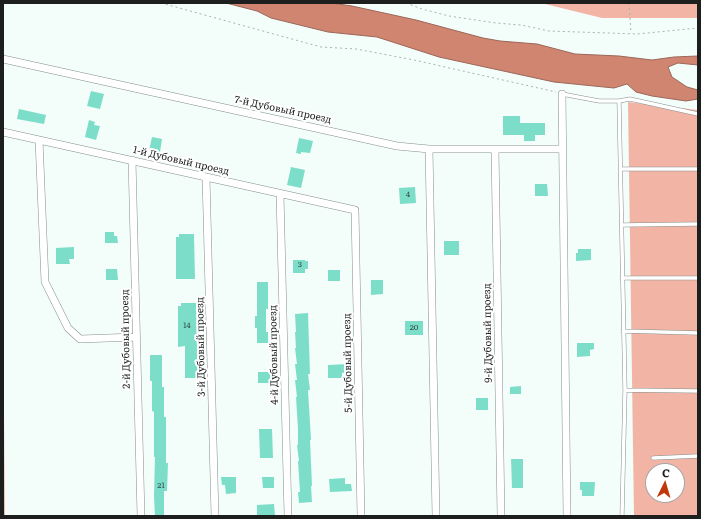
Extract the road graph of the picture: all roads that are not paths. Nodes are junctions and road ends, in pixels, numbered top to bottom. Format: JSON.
{"nodes":[{"id":1,"x":3,"y":59,"type":"edge"},
{"id":2,"x":562,"y":94,"type":"joint"},
{"id":3,"x":619,"y":101,"type":"junction"},
{"id":4,"x":698,"y":114,"type":"edge"},
{"id":5,"x":3,"y":132,"type":"edge"},
{"id":6,"x":39,"y":140,"type":"junction"},
{"id":7,"x":429,"y":149,"type":"junction"},
{"id":8,"x":495,"y":149,"type":"junction"},
{"id":9,"x":563,"y":149,"type":"junction"},
{"id":10,"x":132,"y":160,"type":"junction"},
{"id":11,"x":621,"y":169,"type":"junction"},
{"id":12,"x":698,"y":169,"type":"edge"},
{"id":13,"x":206,"y":177,"type":"junction"},
{"id":14,"x":280,"y":194,"type":"junction"},
{"id":15,"x":355,"y":210,"type":"joint"},
{"id":16,"x":698,"y":224,"type":"edge"},
{"id":17,"x":622,"y":225,"type":"junction"},
{"id":18,"x":622,"y":278,"type":"junction"},
{"id":19,"x":698,"y":278,"type":"edge"},
{"id":20,"x":623,"y":331,"type":"junction"},
{"id":21,"x":698,"y":333,"type":"edge"},
{"id":22,"x":136,"y":338,"type":"junction"},
{"id":23,"x":625,"y":390,"type":"junction"},
{"id":24,"x":698,"y":391,"type":"edge"},
{"id":25,"x":698,"y":456,"type":"edge"},
{"id":26,"x":653,"y":458,"type":"dead end"},
{"id":27,"x":141,"y":516,"type":"edge"},
{"id":28,"x":215,"y":516,"type":"edge"},
{"id":29,"x":288,"y":516,"type":"edge"},
{"id":30,"x":361,"y":516,"type":"edge"},
{"id":31,"x":436,"y":516,"type":"edge"},
{"id":32,"x":501,"y":516,"type":"edge"},
{"id":33,"x":567,"y":516,"type":"edge"},
{"id":34,"x":622,"y":516,"type":"edge"}],
"edges":[{"from":1,"to":7,"type":"street","name":"7-й Дубовый проезд"},
{"from":2,"to":3,"type":"lane"},
{"from":2,"to":9,"type":"street"},
{"from":3,"to":4,"type":"lane"},
{"from":3,"to":11,"type":"lane"},
{"from":5,"to":6,"type":"street","name":"1-й Дубовый проезд"},
{"from":6,"to":10,"type":"street","name":"1-й Дубовый проезд"},
{"from":6,"to":22,"type":"street"},
{"from":7,"to":8,"type":"street","name":"7-й Дубовый проезд"},
{"from":7,"to":31,"type":"street"},
{"from":8,"to":9,"type":"street","name":"7-й Дубовый проезд"},
{"from":8,"to":32,"type":"street","name":"9-й Дубовый проезд"},
{"from":9,"to":33,"type":"street"},
{"from":10,"to":13,"type":"street","name":"1-й Дубовый проезд"},
{"from":10,"to":22,"type":"street","name":"2-й Дубовый проезд"},
{"from":11,"to":12,"type":"lane"},
{"from":11,"to":17,"type":"lane"},
{"from":13,"to":14,"type":"street","name":"1-й Дубовый проезд"},
{"from":13,"to":28,"type":"street","name":"3-й Дубовый проезд"},
{"from":14,"to":15,"type":"street","name":"1-й Дубовый проезд"},
{"from":14,"to":29,"type":"street","name":"4-й Дубовый проезд"},
{"from":15,"to":30,"type":"street","name":"5-й Дубовый проезд"},
{"from":16,"to":17,"type":"lane"},
{"from":17,"to":18,"type":"lane"},
{"from":18,"to":19,"type":"lane"},
{"from":18,"to":20,"type":"lane"},
{"from":20,"to":21,"type":"lane"},
{"from":20,"to":23,"type":"lane"},
{"from":22,"to":27,"type":"street","name":"2-й Дубовый проезд"},
{"from":23,"to":24,"type":"lane"},
{"from":23,"to":34,"type":"lane"},
{"from":25,"to":26,"type":"lane"}]}
